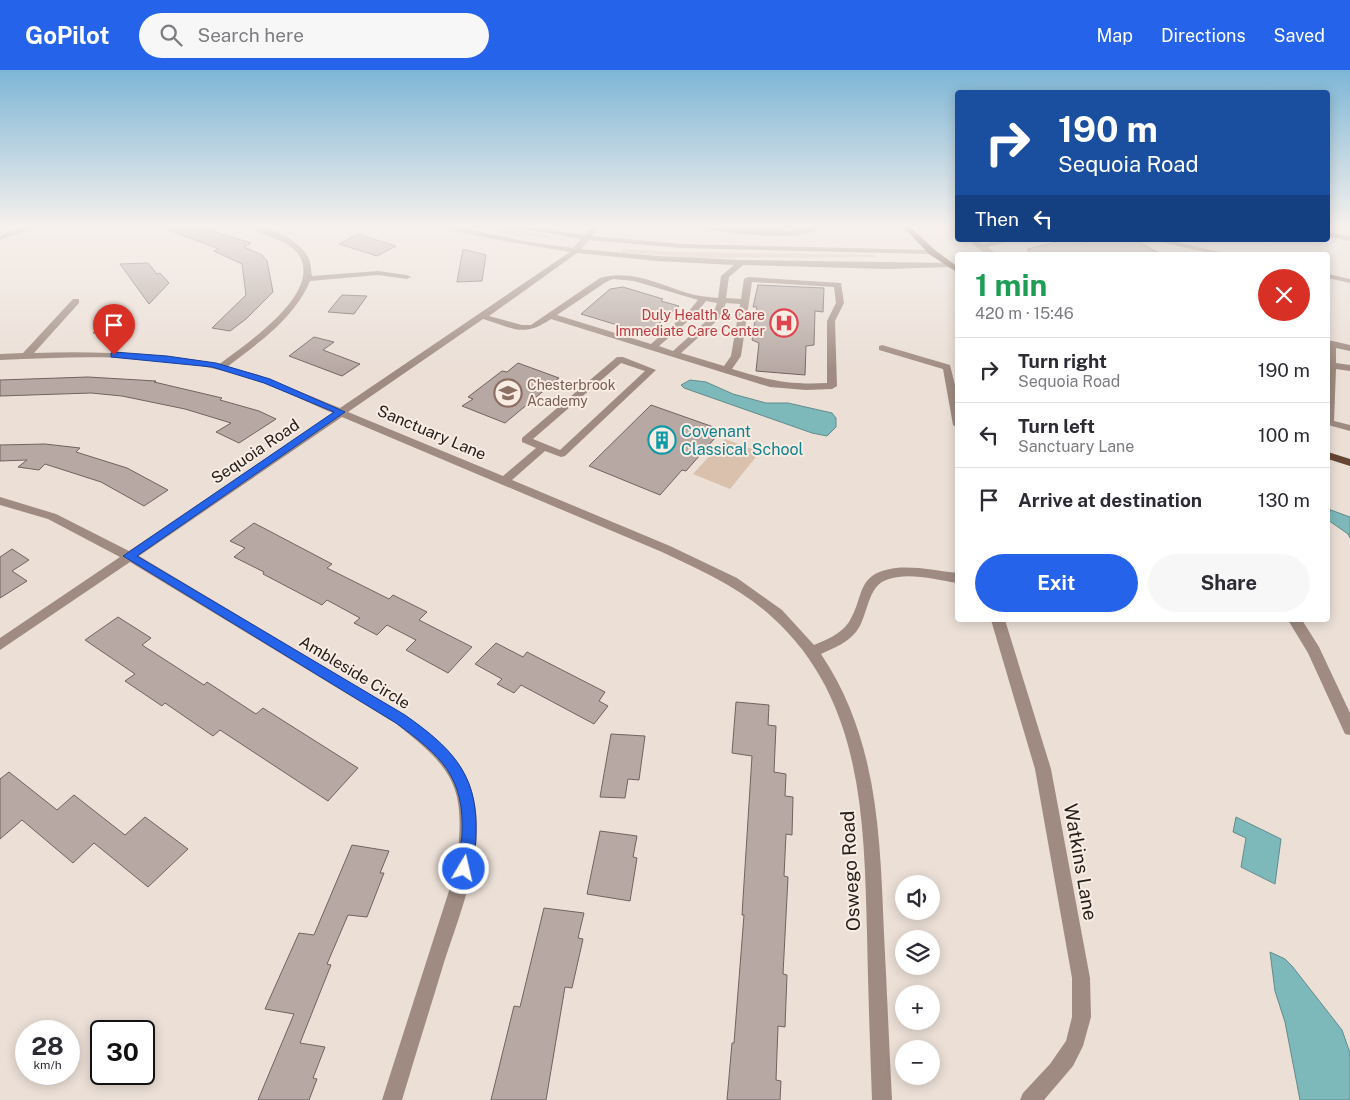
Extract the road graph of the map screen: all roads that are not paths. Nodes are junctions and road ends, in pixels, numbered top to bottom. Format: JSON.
{"nodes":[{"id":1,"x":307,"y":274,"type":"edge"},
{"id":2,"x":366,"y":274,"type":"edge"},
{"id":3,"x":388,"y":274,"type":"edge"},
{"id":4,"x":542,"y":274,"type":"edge"},
{"id":5,"x":722,"y":274,"type":"edge"},
{"id":6,"x":727,"y":274,"type":"edge"},
{"id":7,"x":407,"y":276,"type":"dead end"},
{"id":8,"x":725,"y":276,"type":"junction"},
{"id":9,"x":1330,"y":276,"type":"edge"},
{"id":10,"x":308,"y":279,"type":"junction"},
{"id":11,"x":1350,"y":281,"type":"edge"},
{"id":12,"x":704,"y":299,"type":"junction"},
{"id":13,"x":722,"y":300,"type":"junction"},
{"id":14,"x":76,"y":301,"type":"dead end"},
{"id":15,"x":744,"y":302,"type":"junction"},
{"id":16,"x":481,"y":316,"type":"junction"},
{"id":17,"x":552,"y":316,"type":"junction"},
{"id":18,"x":1330,"y":343,"type":"edge"},
{"id":19,"x":652,"y":347,"type":"junction"},
{"id":20,"x":882,"y":348,"type":"dead end"},
{"id":21,"x":1350,"y":348,"type":"edge"},
{"id":22,"x":675,"y":354,"type":"junction"},
{"id":23,"x":26,"y":356,"type":"junction"},
{"id":24,"x":0,"y":357,"type":"edge"},
{"id":25,"x":1331,"y":365,"type":"junction"},
{"id":26,"x":222,"y":367,"type":"junction"},
{"id":27,"x":1350,"y":368,"type":"edge"},
{"id":28,"x":726,"y":370,"type":"junction"},
{"id":29,"x":1330,"y":384,"type":"edge"},
{"id":30,"x":955,"y":410,"type":"edge"},
{"id":31,"x":341,"y":412,"type":"junction"},
{"id":32,"x":1330,"y":423,"type":"edge"},
{"id":33,"x":1350,"y":428,"type":"edge"},
{"id":34,"x":543,"y":447,"type":"junction"},
{"id":35,"x":1330,"y":456,"type":"edge"},
{"id":36,"x":1350,"y":463,"type":"edge"},
{"id":37,"x":505,"y":481,"type":"junction"},
{"id":38,"x":0,"y":501,"type":"edge"},
{"id":39,"x":129,"y":556,"type":"junction"},
{"id":40,"x":955,"y":578,"type":"edge"},
{"id":41,"x":999,"y":622,"type":"edge"},
{"id":42,"x":1296,"y":622,"type":"edge"},
{"id":43,"x":0,"y":645,"type":"edge"},
{"id":44,"x":812,"y":652,"type":"junction"},
{"id":45,"x":1350,"y":729,"type":"edge"},
{"id":46,"x":392,"y":1100,"type":"edge"},
{"id":47,"x":882,"y":1100,"type":"edge"},
{"id":48,"x":1030,"y":1100,"type":"edge"}],
"edges":[{"from":1,"to":10,"type":"street"},
{"from":2,"to":10,"type":"street"},
{"from":3,"to":7,"type":"street"},
{"from":4,"to":16,"type":"street","name":"Sequoia Road"},
{"from":5,"to":8,"type":"street"},
{"from":6,"to":8,"type":"street"},
{"from":8,"to":13,"type":"street"},
{"from":9,"to":11,"type":"street"},
{"from":10,"to":26,"type":"street"},
{"from":12,"to":13,"type":"street"},
{"from":12,"to":17,"type":"street"},
{"from":12,"to":19,"type":"street"},
{"from":13,"to":15,"type":"street"},
{"from":13,"to":22,"type":"street"},
{"from":14,"to":23,"type":"street"},
{"from":15,"to":28,"type":"street"},
{"from":15,"to":28,"type":"street"},
{"from":16,"to":17,"type":"street"},
{"from":16,"to":31,"type":"street","name":"Sequoia Road"},
{"from":17,"to":19,"type":"street"},
{"from":18,"to":21,"type":"street"},
{"from":18,"to":25,"type":"street"},
{"from":19,"to":22,"type":"street"},
{"from":20,"to":30,"type":"street"},
{"from":22,"to":28,"type":"street"},
{"from":23,"to":24,"type":"street","name":"Sanctuary Lane"},
{"from":23,"to":26,"type":"street","name":"Sanctuary Lane"},
{"from":25,"to":27,"type":"street"},
{"from":25,"to":29,"type":"street"},
{"from":26,"to":31,"type":"street","name":"Sanctuary Lane"},
{"from":31,"to":37,"type":"street","name":"Sanctuary Lane"},
{"from":31,"to":39,"type":"street","name":"Sequoia Road"},
{"from":32,"to":33,"type":"street"},
{"from":34,"to":34,"type":"street"},
{"from":34,"to":37,"type":"street"},
{"from":35,"to":36,"type":"main road"},
{"from":37,"to":44,"type":"street","name":"Sanctuary Lane"},
{"from":38,"to":39,"type":"street","name":"Ambleside Circle"},
{"from":39,"to":43,"type":"street","name":"Sequoia Road"},
{"from":39,"to":46,"type":"street","name":"Ambleside Circle"},
{"from":40,"to":44,"type":"street"},
{"from":41,"to":48,"type":"street","name":"Watkins Lane"},
{"from":42,"to":45,"type":"street"},
{"from":44,"to":47,"type":"street","name":"Oswego Road"}]}
